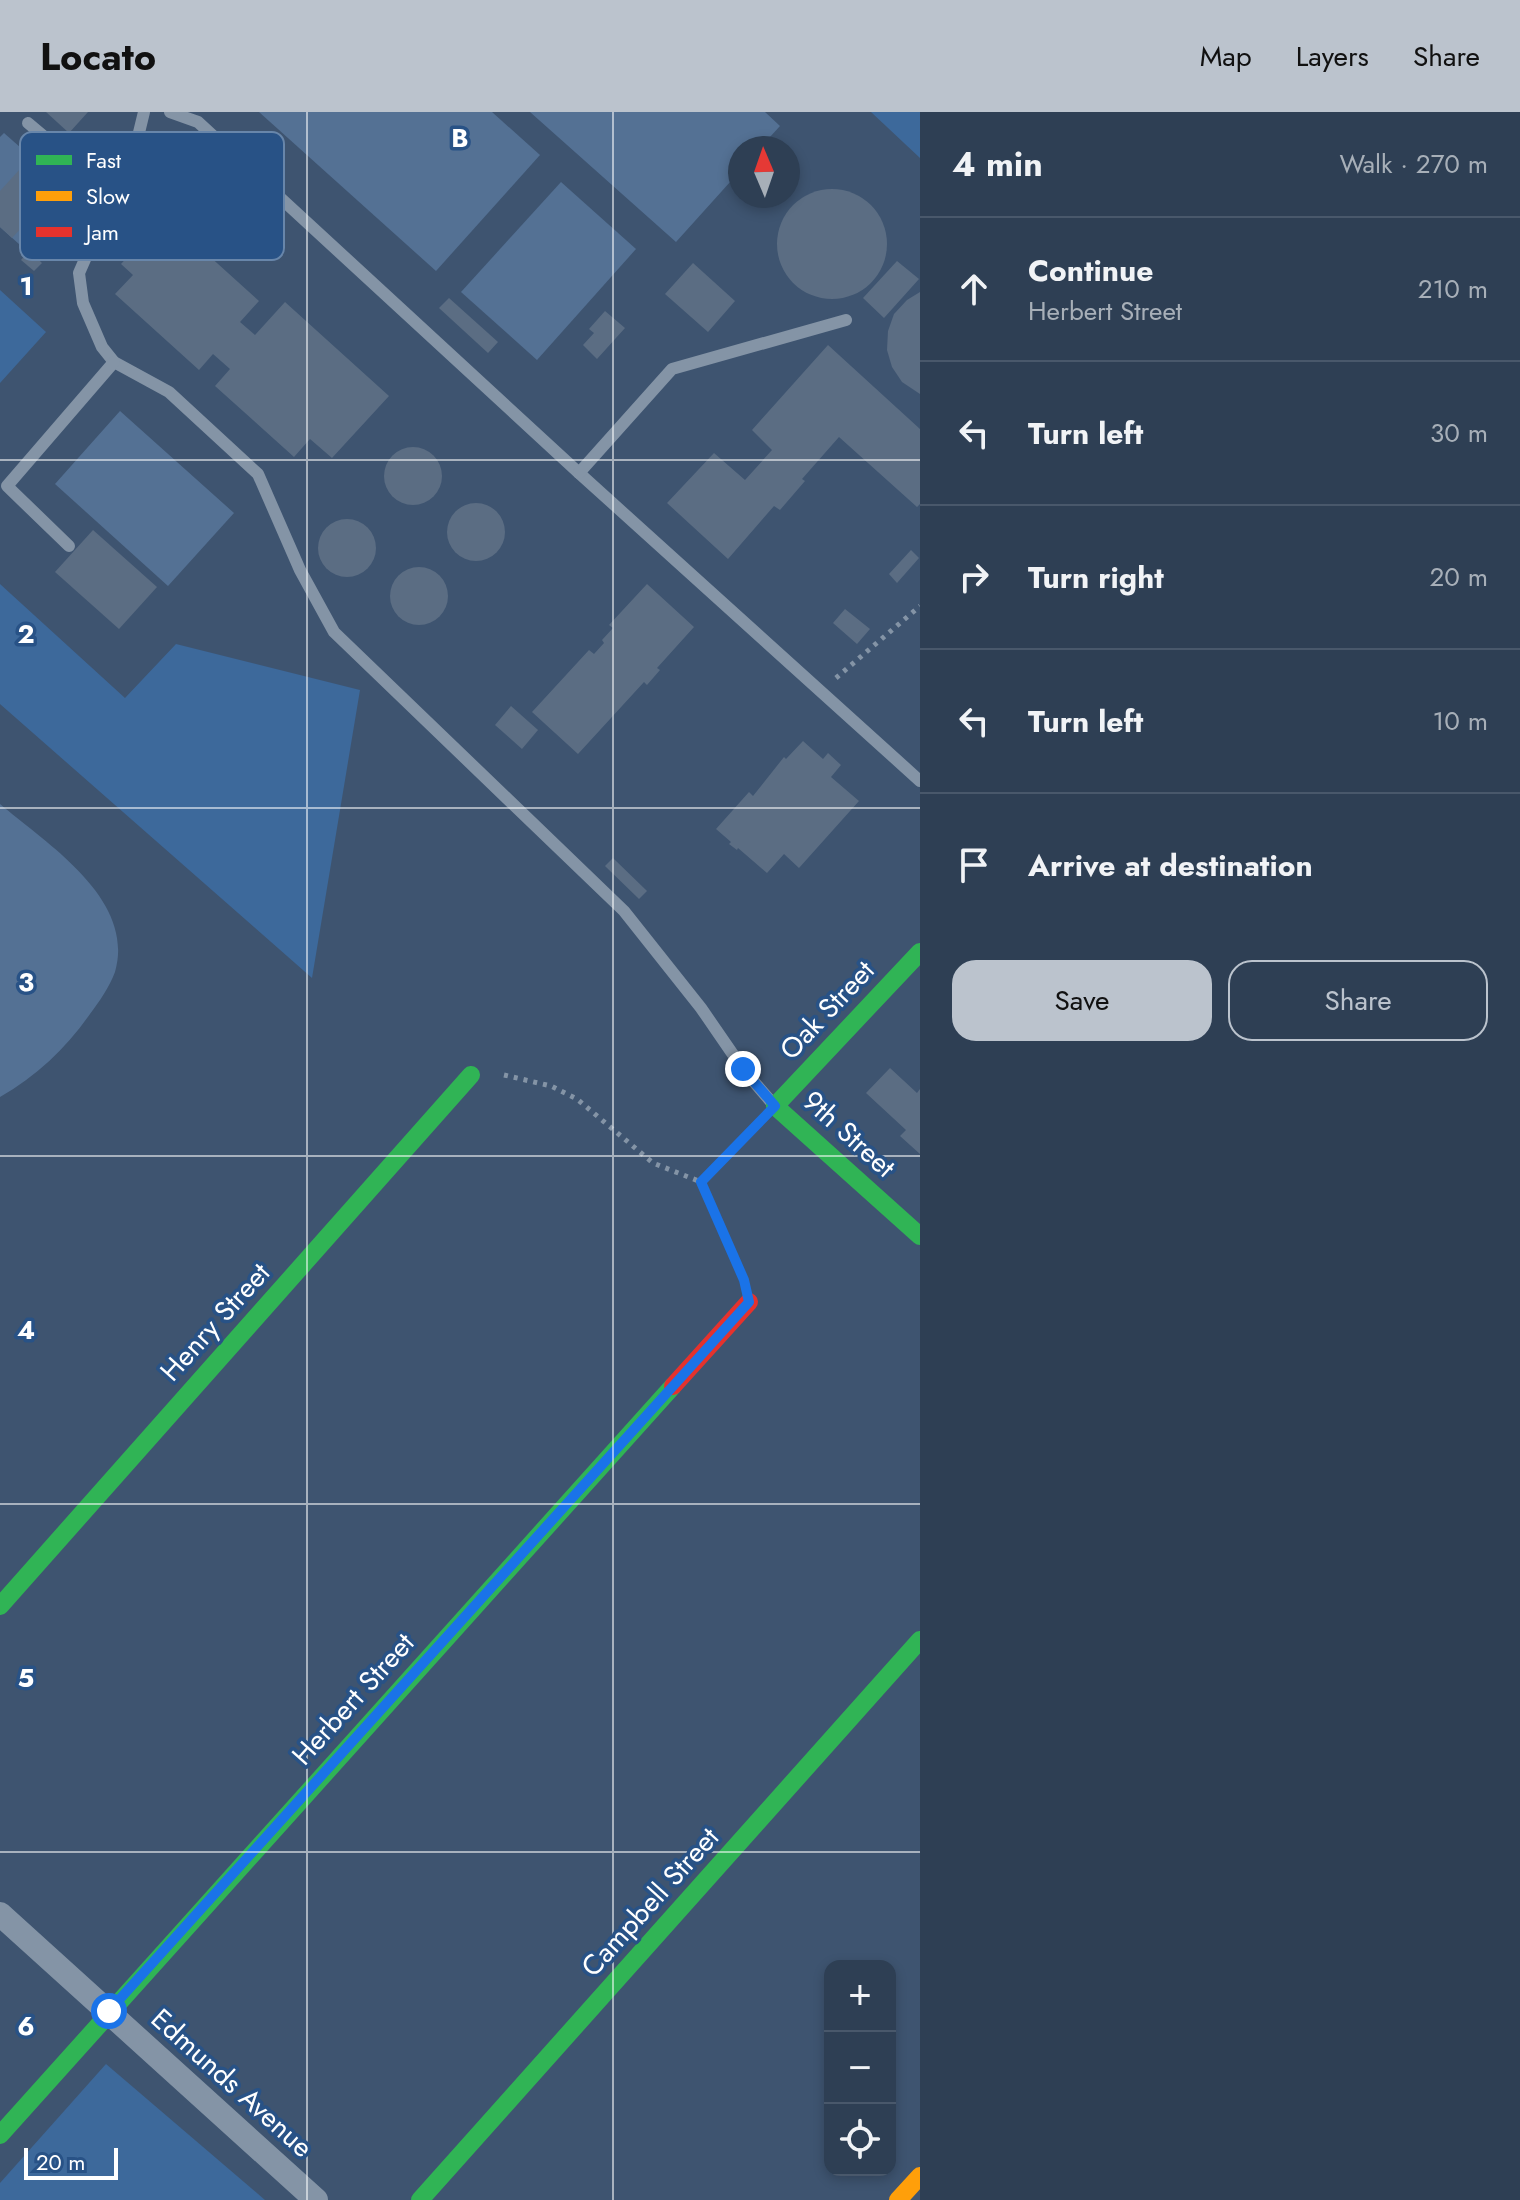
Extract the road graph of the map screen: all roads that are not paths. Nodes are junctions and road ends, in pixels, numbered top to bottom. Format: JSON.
{"nodes":[{"id":1,"x":144,"y":112,"type":"edge"},
{"id":2,"x":170,"y":112,"type":"edge"},
{"id":3,"x":202,"y":117,"type":"edge"},
{"id":4,"x":28,"y":123,"type":"dead end"},
{"id":5,"x":39,"y":132,"type":"edge"},
{"id":6,"x":139,"y":132,"type":"edge"},
{"id":7,"x":218,"y":132,"type":"edge"},
{"id":8,"x":284,"y":194,"type":"edge"},
{"id":9,"x":85,"y":260,"type":"edge"},
{"id":10,"x":846,"y":320,"type":"dead end"},
{"id":11,"x":114,"y":362,"type":"junction"},
{"id":12,"x":579,"y":473,"type":"junction"},
{"id":13,"x":69,"y":546,"type":"dead end"},
{"id":14,"x":920,"y":781,"type":"edge"},
{"id":15,"x":920,"y":952,"type":"edge"},
{"id":16,"x":471,"y":1075,"type":"road end"},
{"id":17,"x":775,"y":1106,"type":"junction"},
{"id":18,"x":920,"y":1236,"type":"edge"},
{"id":19,"x":749,"y":1302,"type":"road end"},
{"id":20,"x":0,"y":1606,"type":"edge"},
{"id":21,"x":920,"y":1640,"type":"edge"},
{"id":22,"x":0,"y":1914,"type":"edge"},
{"id":23,"x":109,"y":2011,"type":"junction"},
{"id":24,"x":0,"y":2135,"type":"edge"},
{"id":25,"x":920,"y":2176,"type":"edge"},
{"id":26,"x":316,"y":2200,"type":"edge"},
{"id":27,"x":420,"y":2200,"type":"edge"},
{"id":28,"x":898,"y":2200,"type":"edge"}],
"edges":[{"from":1,"to":6,"type":"lane"},
{"from":2,"to":3,"type":"lane"},
{"from":3,"to":7,"type":"lane"},
{"from":4,"to":5,"type":"lane"},
{"from":8,"to":12,"type":"lane"},
{"from":9,"to":11,"type":"lane"},
{"from":10,"to":12,"type":"lane"},
{"from":11,"to":13,"type":"lane"},
{"from":11,"to":17,"type":"lane"},
{"from":12,"to":14,"type":"lane"},
{"from":15,"to":17,"type":"street","name":"Oak Street"},
{"from":16,"to":20,"type":"street","name":"Henry Street"},
{"from":17,"to":18,"type":"street","name":"9th Street"},
{"from":19,"to":23,"type":"street","name":"Herbert Street"},
{"from":21,"to":27,"type":"street","name":"Campbell Street"},
{"from":22,"to":23,"type":"street","name":"Edmunds Avenue"},
{"from":23,"to":24,"type":"street","name":"Herbert Street"},
{"from":23,"to":26,"type":"street","name":"Edmunds Avenue"},
{"from":25,"to":28,"type":"street"}]}
